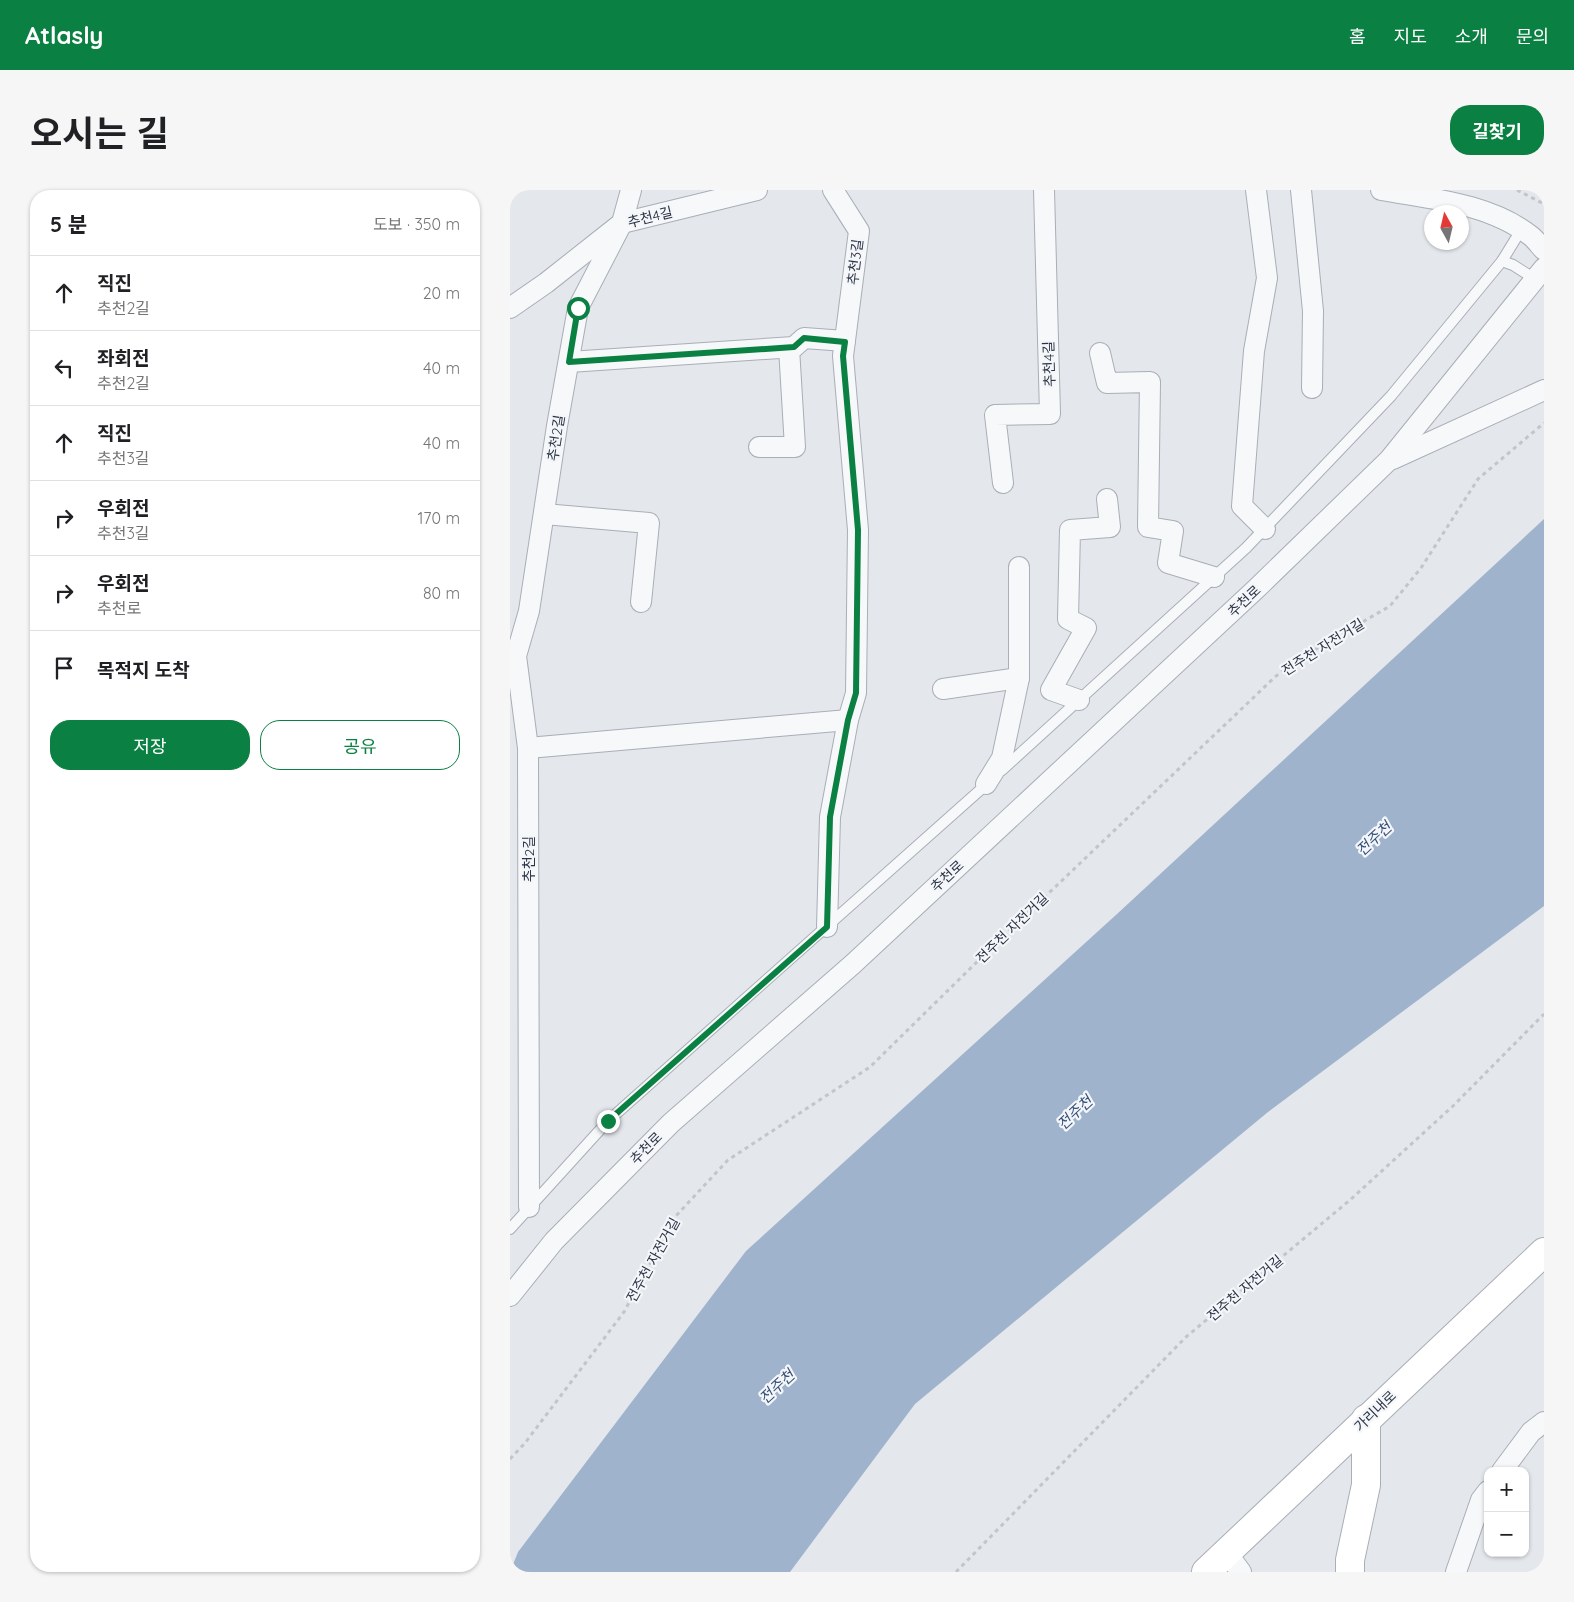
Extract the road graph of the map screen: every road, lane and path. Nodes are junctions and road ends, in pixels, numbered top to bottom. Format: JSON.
{"nodes":[{"id":1,"x":632,"y":190,"type":"edge"},
{"id":2,"x":757,"y":190,"type":"edge"},
{"id":3,"x":832,"y":190,"type":"edge"},
{"id":4,"x":1044,"y":190,"type":"edge"},
{"id":5,"x":1256,"y":190,"type":"edge"},
{"id":6,"x":1301,"y":190,"type":"edge"},
{"id":7,"x":1381,"y":190,"type":"edge"},
{"id":8,"x":1516,"y":190,"type":"edge"},
{"id":9,"x":1544,"y":204,"type":"edge"},
{"id":10,"x":622,"y":223,"type":"junction"},
{"id":11,"x":1532,"y":239,"type":"edge"},
{"id":12,"x":1502,"y":261,"type":"junction"},
{"id":13,"x":1540,"y":274,"type":"edge"},
{"id":14,"x":510,"y":308,"type":"edge"},
{"id":15,"x":845,"y":342,"type":"junction"},
{"id":16,"x":789,"y":348,"type":"junction"},
{"id":17,"x":1100,"y":353,"type":"dead end"},
{"id":18,"x":569,"y":362,"type":"junction"},
{"id":19,"x":1312,"y":388,"type":"dead end"},
{"id":20,"x":1544,"y":390,"type":"edge"},
{"id":21,"x":1544,"y":422,"type":"edge"},
{"id":22,"x":759,"y":447,"type":"dead end"},
{"id":23,"x":1389,"y":460,"type":"junction"},
{"id":24,"x":1003,"y":483,"type":"dead end"},
{"id":25,"x":1107,"y":498,"type":"dead end"},
{"id":26,"x":544,"y":514,"type":"junction"},
{"id":27,"x":1265,"y":528,"type":"junction"},
{"id":28,"x":1019,"y":567,"type":"dead end"},
{"id":29,"x":1214,"y":577,"type":"junction"},
{"id":30,"x":641,"y":602,"type":"dead end"},
{"id":31,"x":1019,"y":678,"type":"junction"},
{"id":32,"x":942,"y":688,"type":"dead end"},
{"id":33,"x":1079,"y":700,"type":"junction"},
{"id":34,"x":848,"y":720,"type":"junction"},
{"id":35,"x":528,"y":748,"type":"junction"},
{"id":36,"x":986,"y":784,"type":"junction"},
{"id":37,"x":827,"y":927,"type":"junction"},
{"id":38,"x":1544,"y":1014,"type":"edge"},
{"id":39,"x":529,"y":1208,"type":"junction"},
{"id":40,"x":510,"y":1228,"type":"edge"},
{"id":41,"x":1544,"y":1252,"type":"edge"},
{"id":42,"x":510,"y":1296,"type":"edge"},
{"id":43,"x":1366,"y":1419,"type":"junction"},
{"id":44,"x":1544,"y":1422,"type":"edge"},
{"id":45,"x":510,"y":1459,"type":"edge"},
{"id":46,"x":1505,"y":1467,"type":"edge"},
{"id":47,"x":1484,"y":1496,"type":"edge"},
{"id":48,"x":1234,"y":1563,"type":"edge"},
{"id":49,"x":956,"y":1572,"type":"edge"},
{"id":50,"x":1206,"y":1572,"type":"edge"},
{"id":51,"x":1350,"y":1572,"type":"edge"},
{"id":52,"x":1456,"y":1572,"type":"edge"}],
"edges":[{"from":1,"to":10,"type":"street","name":"추천2길"},
{"from":2,"to":10,"type":"street","name":"추천4길"},
{"from":3,"to":15,"type":"street","name":"추천3길"},
{"from":4,"to":24,"type":"street","name":"추천4길"},
{"from":5,"to":27,"type":"street"},
{"from":6,"to":19,"type":"street"},
{"from":7,"to":11,"type":"street"},
{"from":8,"to":9,"type":"path"},
{"from":10,"to":14,"type":"street","name":"추천4길"},
{"from":10,"to":18,"type":"street","name":"추천2길"},
{"from":11,"to":12,"type":"lane"},
{"from":12,"to":13,"type":"lane","name":"추천로"},
{"from":12,"to":27,"type":"lane"},
{"from":13,"to":23,"type":"street","name":"추천로"},
{"from":15,"to":16,"type":"street"},
{"from":15,"to":34,"type":"street","name":"추천3길"},
{"from":16,"to":18,"type":"street"},
{"from":16,"to":22,"type":"street"},
{"from":17,"to":29,"type":"street"},
{"from":18,"to":26,"type":"street","name":"추천2길"},
{"from":20,"to":23,"type":"street","name":"추천로"},
{"from":21,"to":45,"type":"path","name":"전주천 자전거길"},
{"from":23,"to":42,"type":"street","name":"추천로"},
{"from":25,"to":33,"type":"street"},
{"from":26,"to":30,"type":"street"},
{"from":26,"to":35,"type":"street","name":"추천2길"},
{"from":27,"to":29,"type":"lane"},
{"from":28,"to":31,"type":"street"},
{"from":29,"to":33,"type":"lane"},
{"from":31,"to":32,"type":"street"},
{"from":31,"to":36,"type":"street"},
{"from":33,"to":36,"type":"lane"},
{"from":34,"to":35,"type":"street"},
{"from":34,"to":37,"type":"street","name":"추천3길"},
{"from":35,"to":39,"type":"street","name":"추천2길"},
{"from":36,"to":37,"type":"lane"},
{"from":37,"to":39,"type":"lane"},
{"from":38,"to":49,"type":"path","name":"전주천 자전거길"},
{"from":39,"to":40,"type":"lane"},
{"from":41,"to":43,"type":"street","name":"가리내로"},
{"from":43,"to":48,"type":"street","name":"가리내로"},
{"from":43,"to":51,"type":"street"},
{"from":44,"to":46,"type":"street"},
{"from":47,"to":52,"type":"street"},
{"from":48,"to":50,"type":"street","name":"가리내로"}]}
